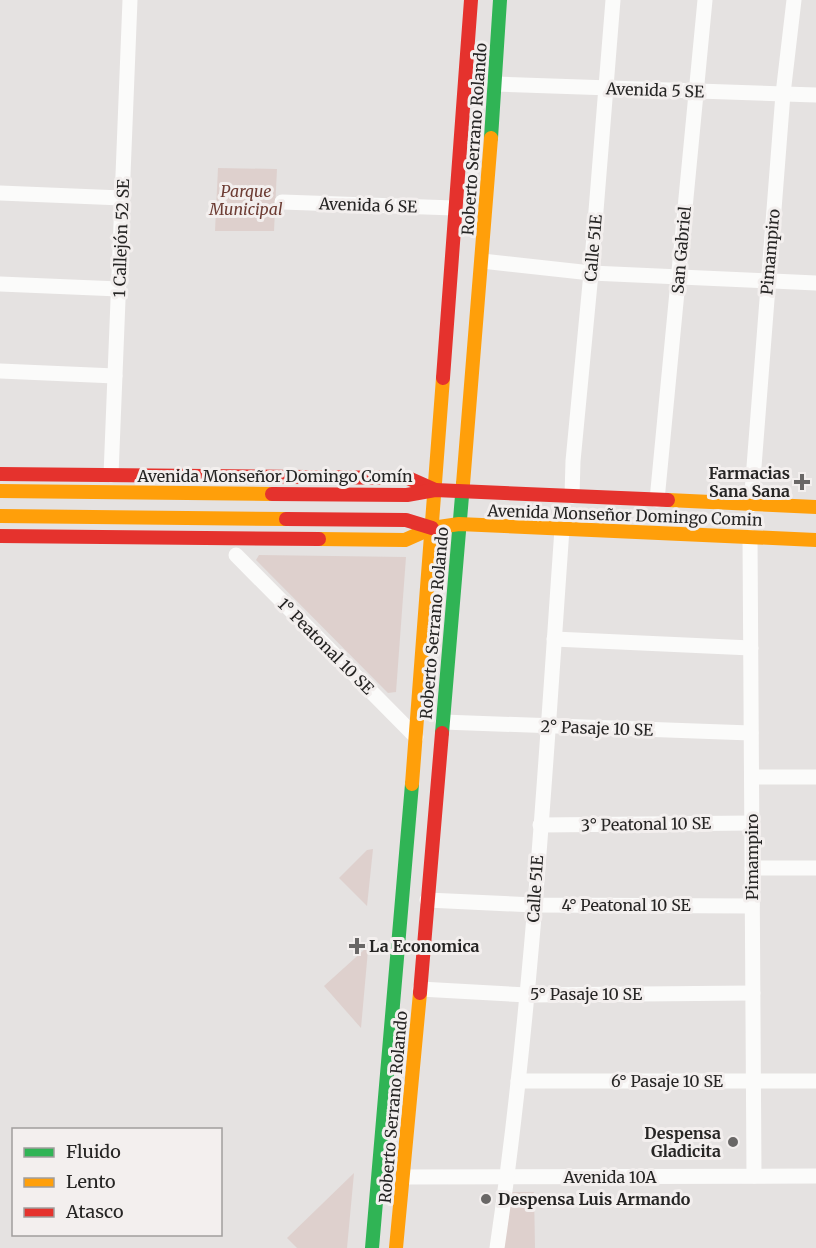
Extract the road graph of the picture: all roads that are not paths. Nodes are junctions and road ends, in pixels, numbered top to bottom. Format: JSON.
{"nodes":[{"id":1,"x":130,"y":0,"type":"edge"},
{"id":2,"x":471,"y":0,"type":"edge"},
{"id":3,"x":500,"y":0,"type":"edge"},
{"id":4,"x":613,"y":0,"type":"edge"},
{"id":5,"x":705,"y":0,"type":"edge"},
{"id":6,"x":794,"y":0,"type":"edge"},
{"id":7,"x":494,"y":84,"type":"junction"},
{"id":8,"x":606,"y":88,"type":"junction"},
{"id":9,"x":696,"y":91,"type":"junction"},
{"id":10,"x":783,"y":94,"type":"junction"},
{"id":11,"x":816,"y":95,"type":"edge"},
{"id":12,"x":0,"y":193,"type":"edge"},
{"id":13,"x":123,"y":198,"type":"junction"},
{"id":14,"x":282,"y":202,"type":"dead end"},
{"id":15,"x":454,"y":208,"type":"junction"},
{"id":16,"x":482,"y":261,"type":"junction"},
{"id":17,"x":591,"y":273,"type":"junction"},
{"id":18,"x":678,"y":277,"type":"junction"},
{"id":19,"x":767,"y":282,"type":"junction"},
{"id":20,"x":816,"y":283,"type":"edge"},
{"id":21,"x":0,"y":284,"type":"edge"},
{"id":22,"x":119,"y":289,"type":"junction"},
{"id":23,"x":0,"y":371,"type":"edge"},
{"id":24,"x":115,"y":376,"type":"junction"},
{"id":25,"x":6,"y":474,"type":"edge"},
{"id":26,"x":111,"y":475,"type":"junction"},
{"id":27,"x":435,"y":490,"type":"junction"},
{"id":28,"x":462,"y":490,"type":"junction"},
{"id":29,"x":6,"y":491,"type":"edge"},
{"id":30,"x":572,"y":496,"type":"junction"},
{"id":31,"x":657,"y":500,"type":"junction"},
{"id":32,"x":751,"y":505,"type":"junction"},
{"id":33,"x":816,"y":507,"type":"edge"},
{"id":34,"x":0,"y":516,"type":"edge"},
{"id":35,"x":76,"y":517,"type":"junction"},
{"id":36,"x":459,"y":524,"type":"junction"},
{"id":37,"x":432,"y":528,"type":"junction"},
{"id":38,"x":562,"y":529,"type":"junction"},
{"id":39,"x":0,"y":536,"type":"edge"},
{"id":40,"x":76,"y":537,"type":"junction"},
{"id":41,"x":750,"y":537,"type":"junction"},
{"id":42,"x":816,"y":540,"type":"edge"},
{"id":43,"x":236,"y":555,"type":"dead end"},
{"id":44,"x":554,"y":639,"type":"junction"},
{"id":45,"x":751,"y":648,"type":"junction"},
{"id":46,"x":443,"y":722,"type":"junction"},
{"id":47,"x":547,"y":727,"type":"junction"},
{"id":48,"x":751,"y":733,"type":"junction"},
{"id":49,"x":417,"y":737,"type":"junction"},
{"id":50,"x":752,"y":777,"type":"junction"},
{"id":51,"x":816,"y":777,"type":"edge"},
{"id":52,"x":752,"y":823,"type":"junction"},
{"id":53,"x":540,"y":825,"type":"junction"},
{"id":54,"x":752,"y":868,"type":"junction"},
{"id":55,"x":816,"y":868,"type":"edge"},
{"id":56,"x":427,"y":900,"type":"junction"},
{"id":57,"x":534,"y":905,"type":"junction"},
{"id":58,"x":752,"y":906,"type":"junction"},
{"id":59,"x":420,"y":989,"type":"junction"},
{"id":60,"x":753,"y":993,"type":"junction"},
{"id":61,"x":527,"y":995,"type":"junction"},
{"id":62,"x":518,"y":1081,"type":"junction"},
{"id":63,"x":753,"y":1081,"type":"junction"},
{"id":64,"x":816,"y":1081,"type":"edge"},
{"id":65,"x":754,"y":1176,"type":"junction"},
{"id":66,"x":816,"y":1176,"type":"edge"},
{"id":67,"x":403,"y":1177,"type":"junction"},
{"id":68,"x":507,"y":1177,"type":"junction"},
{"id":69,"x":372,"y":1248,"type":"edge"},
{"id":70,"x":396,"y":1248,"type":"edge"},
{"id":71,"x":497,"y":1248,"type":"edge"}],
"edges":[{"from":1,"to":13,"type":"street","name":"1 Callejón 52 SE"},
{"from":2,"to":15,"type":"main road","name":"Roberto Serrano Rolando"},
{"from":3,"to":7,"type":"main road","name":"Roberto Serrano Rolando"},
{"from":4,"to":8,"type":"street","name":"Calle 51E"},
{"from":5,"to":9,"type":"street","name":"San Gabriel"},
{"from":6,"to":10,"type":"street","name":"Pimampiro"},
{"from":7,"to":8,"type":"street","name":"Avenida 5 SE"},
{"from":7,"to":16,"type":"main road","name":"Roberto Serrano Rolando"},
{"from":8,"to":9,"type":"street","name":"Avenida 5 SE"},
{"from":8,"to":17,"type":"street","name":"Calle 51E"},
{"from":9,"to":10,"type":"street","name":"Avenida 5 SE"},
{"from":9,"to":18,"type":"street","name":"San Gabriel"},
{"from":10,"to":11,"type":"street","name":"Avenida 5 SE"},
{"from":10,"to":19,"type":"street","name":"Pimampiro"},
{"from":12,"to":13,"type":"street"},
{"from":13,"to":22,"type":"street","name":"1 Callejón 52 SE"},
{"from":14,"to":15,"type":"street","name":"Avenida 6 SE"},
{"from":15,"to":27,"type":"main road","name":"Roberto Serrano Rolando"},
{"from":16,"to":17,"type":"street"},
{"from":16,"to":28,"type":"main road","name":"Roberto Serrano Rolando"},
{"from":17,"to":18,"type":"street"},
{"from":17,"to":30,"type":"street","name":"Calle 51E"},
{"from":18,"to":19,"type":"street"},
{"from":18,"to":31,"type":"street","name":"San Gabriel"},
{"from":19,"to":20,"type":"street"},
{"from":19,"to":32,"type":"street","name":"Pimampiro"},
{"from":21,"to":22,"type":"street"},
{"from":22,"to":24,"type":"street","name":"1 Callejón 52 SE"},
{"from":23,"to":24,"type":"street"},
{"from":24,"to":26,"type":"street","name":"1 Callejón 52 SE"},
{"from":25,"to":26,"type":"main road","name":"Avenida Monseñor Domingo Comín"},
{"from":25,"to":29,"type":"main road"},
{"from":26,"to":27,"type":"main road","name":"Avenida Monseñor Domingo Comín"},
{"from":27,"to":28,"type":"main road","name":"Avenida Monseñor Domingo Comin"},
{"from":27,"to":29,"type":"main road","name":"Avenida Monseñor Domingo Comín"},
{"from":27,"to":37,"type":"main road","name":"Roberto Serrano Rolando"},
{"from":28,"to":30,"type":"main road","name":"Avenida Monseñor Domingo Comin"},
{"from":28,"to":36,"type":"main road","name":"Roberto Serrano Rolando"},
{"from":30,"to":31,"type":"main road","name":"Avenida Monseñor Domingo Comin"},
{"from":31,"to":32,"type":"main road","name":"Avenida Monseñor Domingo Comin"},
{"from":32,"to":33,"type":"main road","name":"Avenida Monseñor Domingo Comin"},
{"from":34,"to":35,"type":"main road"},
{"from":35,"to":37,"type":"main road"},
{"from":35,"to":40,"type":"main road"},
{"from":36,"to":37,"type":"main road","name":"Avenida Monseñor Domingo Comin"},
{"from":36,"to":38,"type":"main road","name":"Avenida Monseñor Domingo Comin"},
{"from":36,"to":46,"type":"main road","name":"Roberto Serrano Rolando"},
{"from":37,"to":40,"type":"main road"},
{"from":37,"to":49,"type":"main road","name":"Roberto Serrano Rolando"},
{"from":38,"to":41,"type":"main road","name":"Avenida Monseñor Domingo Comin"},
{"from":38,"to":44,"type":"street","name":"Calle 51E"},
{"from":39,"to":40,"type":"main road"},
{"from":41,"to":42,"type":"main road","name":"Avenida Monseñor Domingo Comin"},
{"from":41,"to":45,"type":"street","name":"Pimampiro"},
{"from":43,"to":49,"type":"street","name":"1° Peatonal 10 SE"},
{"from":44,"to":45,"type":"street"},
{"from":44,"to":47,"type":"street","name":"Calle 51E"},
{"from":45,"to":48,"type":"street","name":"Pimampiro"},
{"from":46,"to":47,"type":"street","name":"2° Pasaje 10 SE"},
{"from":46,"to":56,"type":"main road","name":"Roberto Serrano Rolando"},
{"from":47,"to":48,"type":"street","name":"2° Pasaje 10 SE"},
{"from":47,"to":53,"type":"street","name":"Calle 51E"},
{"from":48,"to":50,"type":"street","name":"Pimampiro"},
{"from":49,"to":69,"type":"main road","name":"Roberto Serrano Rolando"},
{"from":50,"to":51,"type":"street"},
{"from":50,"to":52,"type":"street","name":"Pimampiro"},
{"from":52,"to":53,"type":"street","name":"3° Peatonal 10 SE"},
{"from":52,"to":54,"type":"street","name":"Pimampiro"},
{"from":53,"to":57,"type":"street","name":"Calle 51E"},
{"from":54,"to":55,"type":"street"},
{"from":54,"to":58,"type":"street","name":"Pimampiro"},
{"from":56,"to":57,"type":"street","name":"4° Peatonal 10 SE"},
{"from":56,"to":59,"type":"main road","name":"Roberto Serrano Rolando"},
{"from":57,"to":58,"type":"street","name":"4° Peatonal 10 SE"},
{"from":57,"to":61,"type":"street","name":"Calle 51E"},
{"from":58,"to":60,"type":"street","name":"Pimampiro"},
{"from":59,"to":61,"type":"street","name":"5° Pasaje 10 SE"},
{"from":59,"to":67,"type":"main road","name":"Roberto Serrano Rolando"},
{"from":60,"to":61,"type":"street","name":"5° Pasaje 10 SE"},
{"from":60,"to":63,"type":"street","name":"Pimampiro"},
{"from":61,"to":62,"type":"street","name":"Calle 51E"},
{"from":62,"to":63,"type":"street","name":"6° Pasaje 10 SE"},
{"from":62,"to":68,"type":"street","name":"Calle 51E"},
{"from":63,"to":64,"type":"street","name":"6° Pasaje 10 SE"},
{"from":63,"to":65,"type":"street","name":"Pimampiro"},
{"from":65,"to":66,"type":"street","name":"Avenida 10A"},
{"from":65,"to":68,"type":"street","name":"Avenida 10A"},
{"from":67,"to":68,"type":"street","name":"Avenida 10A"},
{"from":67,"to":70,"type":"main road","name":"Roberto Serrano Rolando"},
{"from":68,"to":71,"type":"street","name":"Calle 51E"}]}
